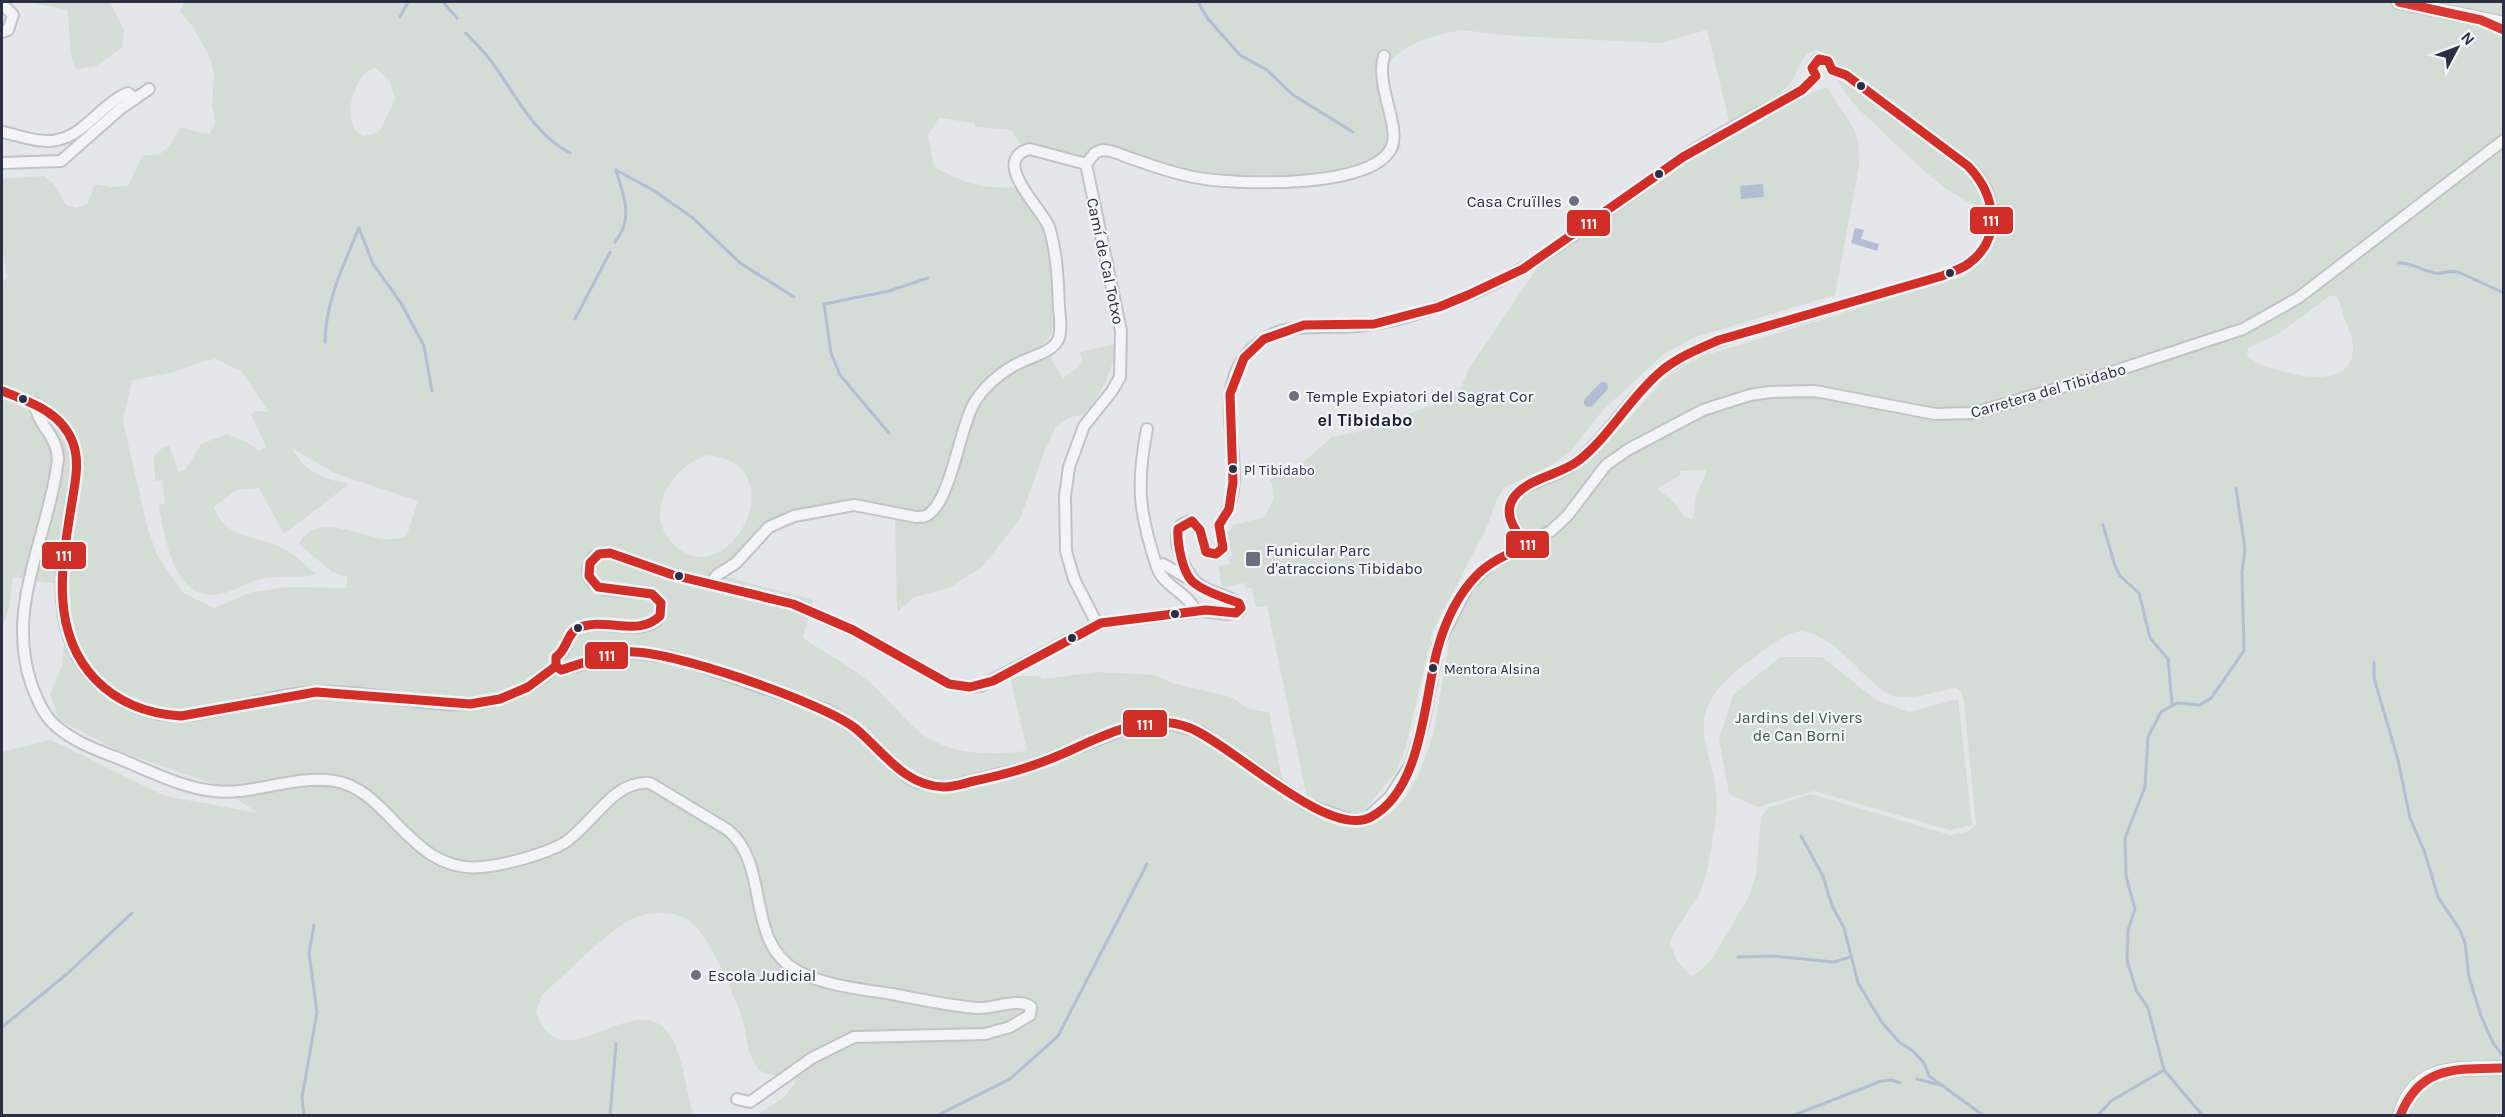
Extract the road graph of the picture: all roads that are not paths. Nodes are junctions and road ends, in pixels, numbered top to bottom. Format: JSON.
{"nodes":[{"id":1,"x":2399,"y":2,"type":"edge"},
{"id":2,"x":2,"y":4,"type":"edge"},
{"id":3,"x":2481,"y":21,"type":"junction"},
{"id":4,"x":2504,"y":24,"type":"edge"},
{"id":5,"x":2504,"y":30,"type":"edge"},
{"id":6,"x":2,"y":32,"type":"edge"},
{"id":7,"x":1384,"y":56,"type":"dead end"},
{"id":8,"x":1832,"y":70,"type":"junction"},
{"id":9,"x":1816,"y":76,"type":"junction"},
{"id":10,"x":149,"y":89,"type":"dead end"},
{"id":11,"x":135,"y":99,"type":"junction"},
{"id":12,"x":2,"y":132,"type":"edge"},
{"id":13,"x":2504,"y":140,"type":"edge"},
{"id":14,"x":2,"y":163,"type":"edge"},
{"id":15,"x":1086,"y":164,"type":"junction"},
{"id":16,"x":2,"y":391,"type":"edge"},
{"id":17,"x":35,"y":403,"type":"junction"},
{"id":18,"x":1147,"y":429,"type":"dead end"},
{"id":19,"x":1528,"y":545,"type":"junction"},
{"id":20,"x":1157,"y":567,"type":"junction"},
{"id":21,"x":1191,"y":580,"type":"junction"},
{"id":22,"x":711,"y":583,"type":"junction"},
{"id":23,"x":1196,"y":611,"type":"junction"},
{"id":24,"x":1097,"y":624,"type":"junction"},
{"id":25,"x":564,"y":652,"type":"junction"},
{"id":26,"x":556,"y":666,"type":"junction"},
{"id":27,"x":573,"y":667,"type":"junction"},
{"id":28,"x":2504,"y":1068,"type":"edge"},
{"id":29,"x":2504,"y":1074,"type":"edge"},
{"id":30,"x":737,"y":1099,"type":"dead end"},
{"id":31,"x":2400,"y":1116,"type":"edge"},
{"id":32,"x":2407,"y":1116,"type":"edge"}],
"edges":[{"from":1,"to":3,"type":"main road"},
{"from":2,"to":6,"type":"street"},
{"from":3,"to":4,"type":"main road"},
{"from":3,"to":5,"type":"main road"},
{"from":7,"to":15,"type":"street"},
{"from":8,"to":9,"type":"street"},
{"from":8,"to":9,"type":"street"},
{"from":8,"to":19,"type":"street"},
{"from":9,"to":21,"type":"street"},
{"from":10,"to":11,"type":"street"},
{"from":11,"to":12,"type":"street"},
{"from":11,"to":14,"type":"street"},
{"from":13,"to":19,"type":"street","name":"Carretera del Tibidabo"},
{"from":15,"to":22,"type":"street"},
{"from":15,"to":24,"type":"street","name":"Camí de Cal Totxo"},
{"from":16,"to":17,"type":"street"},
{"from":17,"to":26,"type":"street"},
{"from":17,"to":30,"type":"street"},
{"from":18,"to":20,"type":"street"},
{"from":19,"to":27,"type":"street","name":"Carretera del Tibidabo"},
{"from":20,"to":21,"type":"street"},
{"from":20,"to":23,"type":"street"},
{"from":21,"to":23,"type":"street"},
{"from":22,"to":24,"type":"street"},
{"from":22,"to":25,"type":"street"},
{"from":23,"to":24,"type":"street"},
{"from":25,"to":26,"type":"street"},
{"from":25,"to":27,"type":"street"},
{"from":26,"to":27,"type":"street"},
{"from":28,"to":31,"type":"main road"},
{"from":29,"to":32,"type":"main road"}]}
